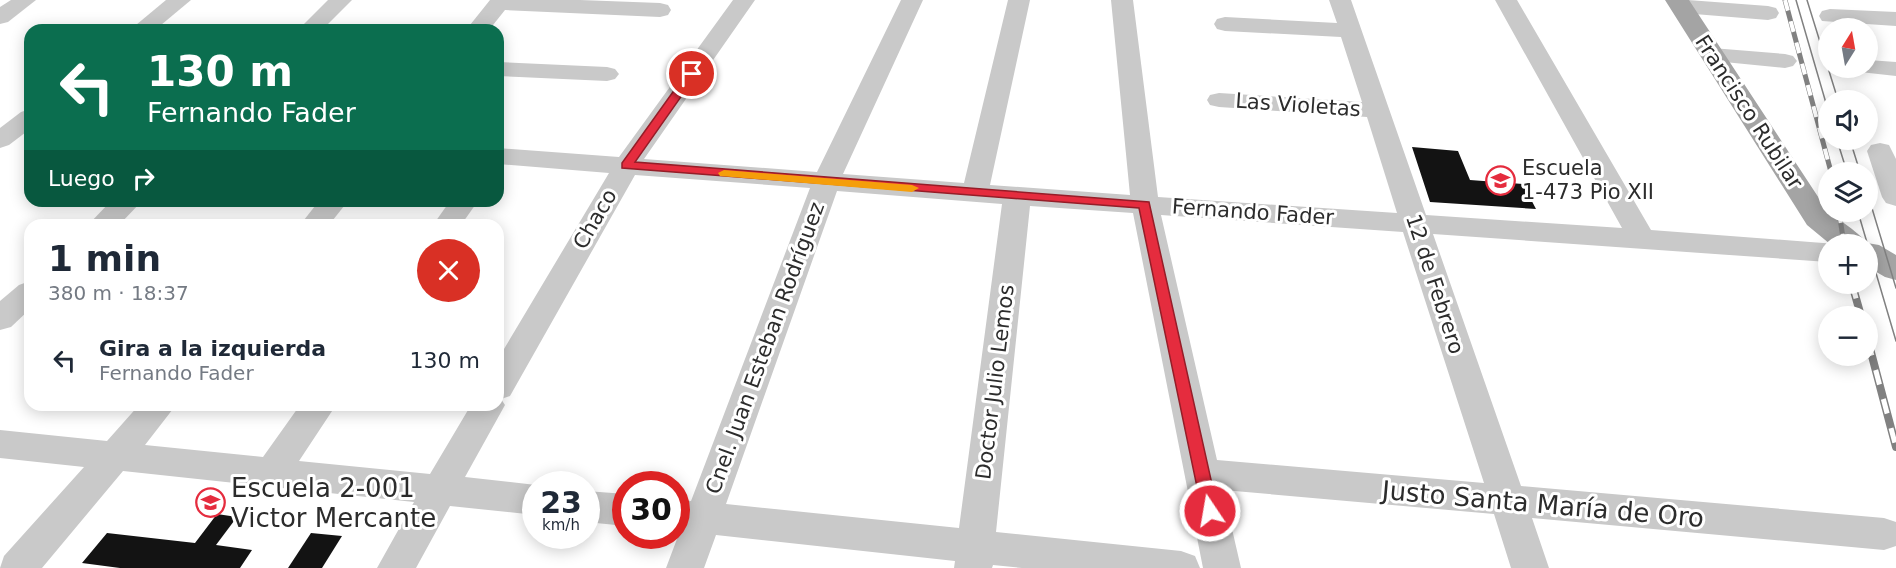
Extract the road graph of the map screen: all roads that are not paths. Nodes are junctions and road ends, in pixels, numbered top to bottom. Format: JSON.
{"nodes":[{"id":1,"x":25,"y":0,"type":"edge"},
{"id":2,"x":180,"y":0,"type":"edge"},
{"id":3,"x":341,"y":0,"type":"edge"},
{"id":4,"x":744,"y":0,"type":"edge"},
{"id":5,"x":912,"y":0,"type":"edge"},
{"id":6,"x":1018,"y":0,"type":"edge"},
{"id":7,"x":1122,"y":0,"type":"edge"},
{"id":8,"x":1340,"y":0,"type":"edge"},
{"id":9,"x":1506,"y":0,"type":"edge"},
{"id":10,"x":501,"y":2,"type":"edge"},
{"id":11,"x":1679,"y":3,"type":"edge"},
{"id":12,"x":660,"y":10,"type":"dead end"},
{"id":13,"x":1768,"y":13,"type":"dead end"},
{"id":14,"x":1830,"y":16,"type":"dead end"},
{"id":15,"x":0,"y":17,"type":"edge"},
{"id":16,"x":1896,"y":20,"type":"edge"},
{"id":17,"x":149,"y":24,"type":"edge"},
{"id":18,"x":315,"y":24,"type":"edge"},
{"id":19,"x":482,"y":24,"type":"edge"},
{"id":20,"x":1224,"y":24,"type":"dead end"},
{"id":21,"x":1351,"y":31,"type":"junction"},
{"id":22,"x":1712,"y":55,"type":"junction"},
{"id":23,"x":1785,"y":61,"type":"dead end"},
{"id":24,"x":1878,"y":68,"type":"edge"},
{"id":25,"x":504,"y":69,"type":"edge"},
{"id":26,"x":1896,"y":69,"type":"edge"},
{"id":27,"x":607,"y":74,"type":"dead end"},
{"id":28,"x":1219,"y":100,"type":"dead end"},
{"id":29,"x":1377,"y":110,"type":"junction"},
{"id":30,"x":0,"y":118,"type":"edge"},
{"id":31,"x":24,"y":119,"type":"edge"},
{"id":32,"x":24,"y":123,"type":"edge"},
{"id":33,"x":0,"y":140,"type":"edge"},
{"id":34,"x":1880,"y":151,"type":"dead end"},
{"id":35,"x":504,"y":156,"type":"edge"},
{"id":36,"x":627,"y":165,"type":"junction"},
{"id":37,"x":826,"y":182,"type":"junction"},
{"id":38,"x":975,"y":193,"type":"junction"},
{"id":39,"x":1017,"y":196,"type":"junction"},
{"id":40,"x":1896,"y":197,"type":"edge"},
{"id":41,"x":1145,"y":205,"type":"junction"},
{"id":42,"x":122,"y":207,"type":"edge"},
{"id":43,"x":329,"y":207,"type":"edge"},
{"id":44,"x":108,"y":219,"type":"edge"},
{"id":45,"x":319,"y":219,"type":"edge"},
{"id":46,"x":1415,"y":223,"type":"junction"},
{"id":47,"x":1836,"y":234,"type":"edge"},
{"id":48,"x":1641,"y":239,"type":"junction"},
{"id":49,"x":1818,"y":251,"type":"edge"},
{"id":50,"x":24,"y":298,"type":"edge"},
{"id":51,"x":0,"y":320,"type":"edge"},
{"id":52,"x":504,"y":377,"type":"edge"},
{"id":53,"x":154,"y":411,"type":"edge"},
{"id":54,"x":315,"y":411,"type":"edge"},
{"id":55,"x":484,"y":411,"type":"edge"},
{"id":56,"x":0,"y":444,"type":"edge"},
{"id":57,"x":115,"y":456,"type":"junction"},
{"id":58,"x":271,"y":473,"type":"junction"},
{"id":59,"x":1202,"y":473,"type":"junction"},
{"id":60,"x":438,"y":490,"type":"junction"},
{"id":61,"x":522,"y":499,"type":"edge"},
{"id":62,"x":1507,"y":501,"type":"junction"},
{"id":63,"x":690,"y":517,"type":"edge"},
{"id":64,"x":1884,"y":534,"type":"dead end"},
{"id":65,"x":687,"y":549,"type":"edge"},
{"id":66,"x":975,"y":558,"type":"edge"},
{"id":67,"x":18,"y":568,"type":"edge"},
{"id":68,"x":396,"y":568,"type":"edge"},
{"id":69,"x":685,"y":568,"type":"edge"},
{"id":70,"x":1181,"y":568,"type":"edge"},
{"id":71,"x":1222,"y":568,"type":"edge"},
{"id":72,"x":1530,"y":568,"type":"edge"}],
"edges":[{"from":1,"to":15,"type":"street"},
{"from":2,"to":17,"type":"street"},
{"from":3,"to":18,"type":"street"},
{"from":4,"to":36,"type":"street","name":"Chaco"},
{"from":5,"to":37,"type":"street","name":"Cnel. Juan Esteban Rodríguez"},
{"from":6,"to":38,"type":"street"},
{"from":7,"to":41,"type":"street"},
{"from":8,"to":21,"type":"street","name":"12 de Febrero"},
{"from":9,"to":48,"type":"street"},
{"from":10,"to":12,"type":"street"},
{"from":10,"to":19,"type":"street"},
{"from":11,"to":13,"type":"street"},
{"from":11,"to":22,"type":"main road","name":"Francisco Rubilar"},
{"from":14,"to":16,"type":"street"},
{"from":20,"to":21,"type":"street"},
{"from":21,"to":29,"type":"street","name":"12 de Febrero"},
{"from":22,"to":23,"type":"street"},
{"from":22,"to":47,"type":"main road","name":"Francisco Rubilar"},
{"from":24,"to":26,"type":"street"},
{"from":25,"to":27,"type":"street"},
{"from":28,"to":29,"type":"street","name":"Las Violetas"},
{"from":29,"to":46,"type":"street","name":"12 de Febrero"},
{"from":30,"to":31,"type":"street"},
{"from":32,"to":33,"type":"street"},
{"from":34,"to":40,"type":"street"},
{"from":35,"to":36,"type":"street","name":"Fernando Fader"},
{"from":36,"to":37,"type":"street","name":"Fernando Fader"},
{"from":36,"to":52,"type":"street","name":"Chaco"},
{"from":37,"to":38,"type":"street","name":"Fernando Fader"},
{"from":37,"to":63,"type":"street","name":"Cnel. Juan Esteban Rodríguez"},
{"from":38,"to":39,"type":"street","name":"Fernando Fader"},
{"from":39,"to":41,"type":"street","name":"Fernando Fader"},
{"from":39,"to":66,"type":"street","name":"Doctor Julio Lemos"},
{"from":41,"to":46,"type":"street","name":"Fernando Fader"},
{"from":41,"to":59,"type":"street"},
{"from":42,"to":44,"type":"street"},
{"from":43,"to":45,"type":"street"},
{"from":46,"to":48,"type":"street","name":"Fernando Fader"},
{"from":46,"to":62,"type":"street","name":"12 de Febrero"},
{"from":48,"to":49,"type":"street","name":"Fernando Fader"},
{"from":50,"to":51,"type":"street"},
{"from":53,"to":57,"type":"street"},
{"from":54,"to":58,"type":"street"},
{"from":55,"to":60,"type":"street"},
{"from":56,"to":57,"type":"street"},
{"from":57,"to":58,"type":"street"},
{"from":57,"to":67,"type":"street"},
{"from":58,"to":60,"type":"street"},
{"from":59,"to":62,"type":"street","name":"Justo Santa María de Oro"},
{"from":59,"to":71,"type":"street"},
{"from":60,"to":61,"type":"street"},
{"from":60,"to":68,"type":"street"},
{"from":62,"to":64,"type":"street","name":"Justo Santa María de Oro"},
{"from":62,"to":72,"type":"street","name":"12 de Febrero"},
{"from":63,"to":66,"type":"street"},
{"from":65,"to":69,"type":"street","name":"Cnel. Juan Esteban Rodríguez"},
{"from":66,"to":70,"type":"street"}]}
